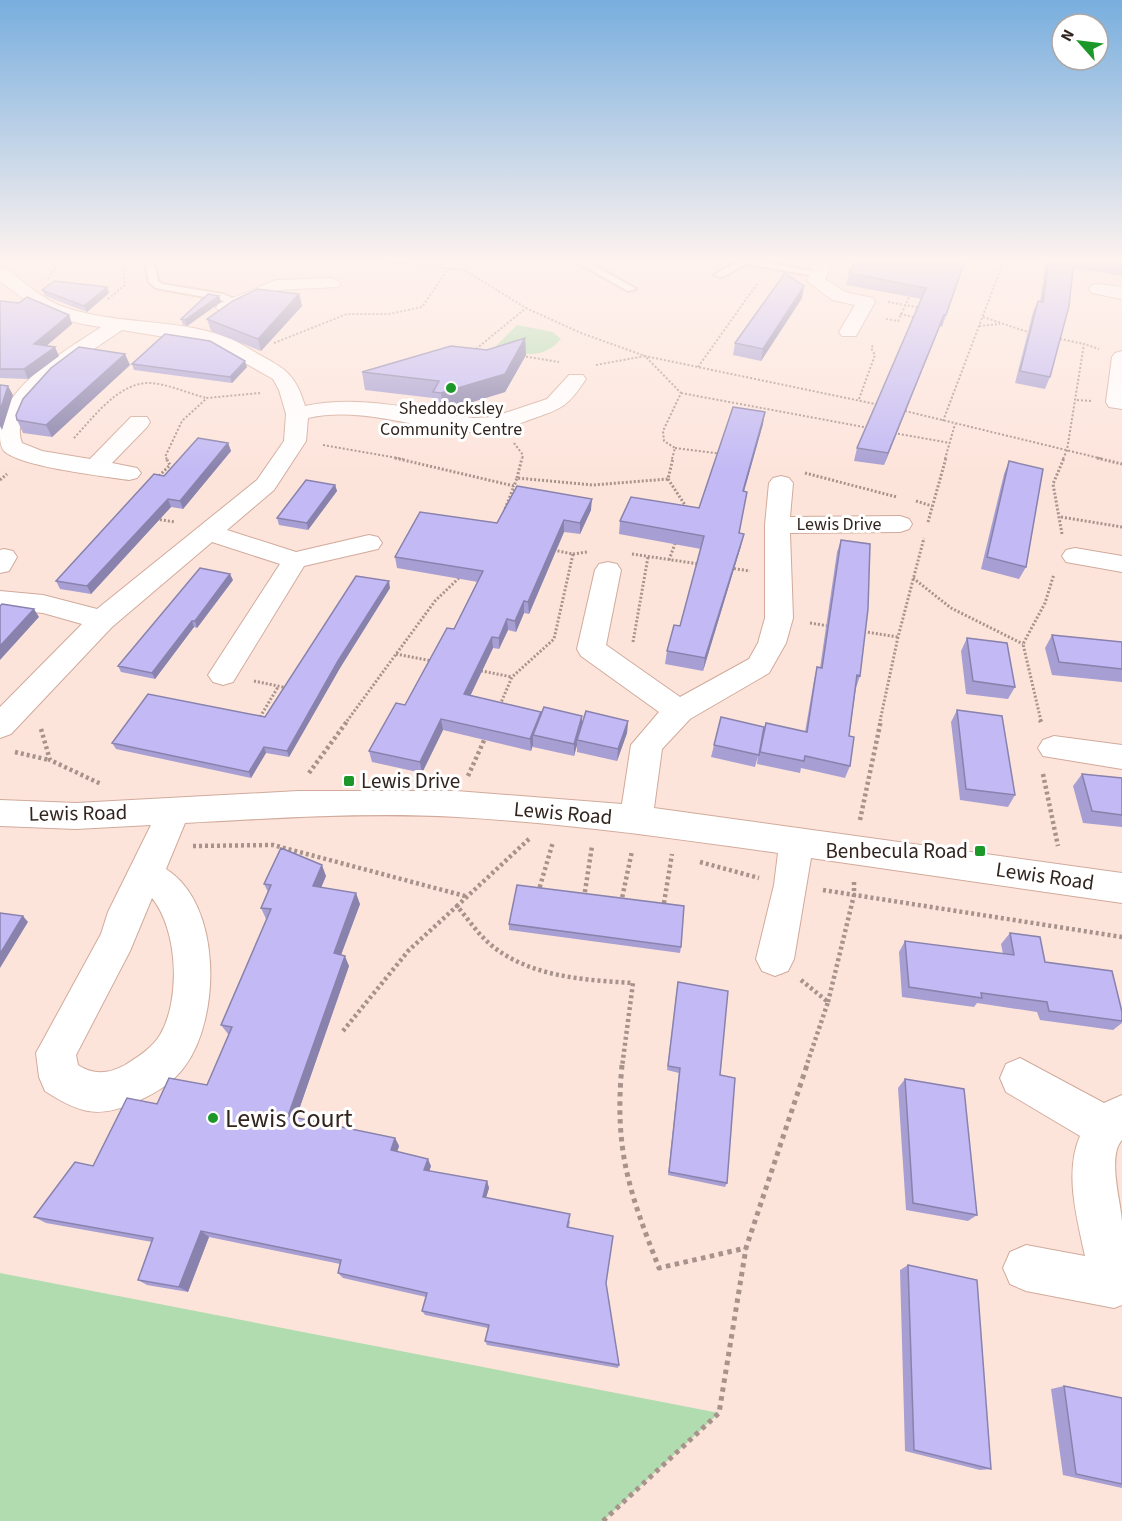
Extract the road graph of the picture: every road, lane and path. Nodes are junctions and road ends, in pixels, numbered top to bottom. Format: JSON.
{"nodes":[{"id":1,"x":108,"y":331,"type":"edge"},
{"id":2,"x":169,"y":331,"type":"edge"},
{"id":3,"x":195,"y":331,"type":"edge"},
{"id":4,"x":304,"y":331,"type":"edge"},
{"id":5,"x":498,"y":331,"type":"edge"},
{"id":6,"x":577,"y":331,"type":"edge"},
{"id":7,"x":724,"y":331,"type":"edge"},
{"id":8,"x":977,"y":331,"type":"edge"},
{"id":9,"x":1025,"y":331,"type":"edge"},
{"id":10,"x":192,"y":334,"type":"junction"},
{"id":11,"x":1039,"y":335,"type":"edge"},
{"id":12,"x":1051,"y":337,"type":"edge"},
{"id":13,"x":877,"y":339,"type":"dead end"},
{"id":14,"x":1084,"y":344,"type":"junction"},
{"id":15,"x":485,"y":350,"type":"edge"},
{"id":16,"x":245,"y":354,"type":"junction"},
{"id":17,"x":512,"y":354,"type":"edge"},
{"id":18,"x":645,"y":356,"type":"junction"},
{"id":19,"x":1121,"y":357,"type":"edge"},
{"id":20,"x":698,"y":367,"type":"junction"},
{"id":21,"x":580,"y":373,"type":"junction"},
{"id":22,"x":1121,"y":379,"type":"edge"},
{"id":23,"x":9,"y":386,"type":"edge"},
{"id":24,"x":32,"y":387,"type":"junction"},
{"id":25,"x":290,"y":390,"type":"junction"},
{"id":26,"x":681,"y":393,"type":"junction"},
{"id":27,"x":859,"y":399,"type":"junction"},
{"id":28,"x":1122,"y":403,"type":"edge"},
{"id":29,"x":297,"y":414,"type":"junction"},
{"id":30,"x":943,"y":421,"type":"junction"},
{"id":31,"x":139,"y":422,"type":"dead end"},
{"id":32,"x":495,"y":424,"type":"junction"},
{"id":33,"x":955,"y":424,"type":"junction"},
{"id":34,"x":879,"y":430,"type":"edge"},
{"id":35,"x":891,"y":432,"type":"edge"},
{"id":36,"x":294,"y":441,"type":"junction"},
{"id":37,"x":950,"y":443,"type":"junction"},
{"id":38,"x":1067,"y":450,"type":"junction"},
{"id":39,"x":1122,"y":464,"type":"edge"},
{"id":40,"x":95,"y":467,"type":"junction"},
{"id":41,"x":129,"y":473,"type":"dead end"},
{"id":42,"x":158,"y":477,"type":"edge"},
{"id":43,"x":517,"y":478,"type":"junction"},
{"id":44,"x":668,"y":479,"type":"junction"},
{"id":45,"x":781,"y":483,"type":"dead end"},
{"id":46,"x":514,"y":486,"type":"junction"},
{"id":47,"x":687,"y":509,"type":"edge"},
{"id":48,"x":503,"y":514,"type":"edge"},
{"id":49,"x":1061,"y":517,"type":"junction"},
{"id":50,"x":155,"y":519,"type":"edge"},
{"id":51,"x":900,"y":524,"type":"dead end"},
{"id":52,"x":777,"y":525,"type":"junction"},
{"id":53,"x":927,"y":525,"type":"dead end"},
{"id":54,"x":1122,"y":527,"type":"edge"},
{"id":55,"x":210,"y":533,"type":"junction"},
{"id":56,"x":924,"y":536,"type":"dead end"},
{"id":57,"x":676,"y":539,"type":"edge"},
{"id":58,"x":369,"y":543,"type":"dead end"},
{"id":59,"x":550,"y":550,"type":"edge"},
{"id":60,"x":573,"y":554,"type":"junction"},
{"id":61,"x":1063,"y":554,"type":"junction"},
{"id":62,"x":648,"y":557,"type":"junction"},
{"id":63,"x":610,"y":558,"type":"junction"},
{"id":64,"x":295,"y":560,"type":"junction"},
{"id":65,"x":669,"y":560,"type":"junction"},
{"id":66,"x":701,"y":564,"type":"edge"},
{"id":67,"x":1122,"y":564,"type":"edge"},
{"id":68,"x":723,"y":567,"type":"edge"},
{"id":69,"x":777,"y":575,"type":"junction"},
{"id":70,"x":461,"y":576,"type":"edge"},
{"id":71,"x":913,"y":578,"type":"junction"},
{"id":72,"x":0,"y":600,"type":"edge"},
{"id":73,"x":779,"y":618,"type":"junction"},
{"id":74,"x":102,"y":620,"type":"junction"},
{"id":75,"x":833,"y":627,"type":"edge"},
{"id":76,"x":855,"y":630,"type":"edge"},
{"id":77,"x":898,"y":637,"type":"junction"},
{"id":78,"x":1023,"y":644,"type":"junction"},
{"id":79,"x":396,"y":654,"type":"junction"},
{"id":80,"x":443,"y":663,"type":"edge"},
{"id":81,"x":617,"y":667,"type":"junction"},
{"id":82,"x":466,"y":668,"type":"edge"},
{"id":83,"x":51,"y":673,"type":"junction"},
{"id":84,"x":223,"y":675,"type":"joint"},
{"id":85,"x":512,"y":677,"type":"junction"},
{"id":86,"x":278,"y":687,"type":"junction"},
{"id":87,"x":294,"y":690,"type":"edge"},
{"id":88,"x":498,"y":709,"type":"edge"},
{"id":89,"x":679,"y":711,"type":"junction"},
{"id":90,"x":260,"y":717,"type":"edge"},
{"id":91,"x":0,"y":726,"type":"edge"},
{"id":92,"x":489,"y":730,"type":"edge"},
{"id":93,"x":1046,"y":746,"type":"junction"},
{"id":94,"x":10,"y":751,"type":"dead end"},
{"id":95,"x":1122,"y":757,"type":"edge"},
{"id":96,"x":50,"y":760,"type":"junction"},
{"id":97,"x":111,"y":788,"type":"dead end"},
{"id":98,"x":298,"y":804,"type":"junction"},
{"id":99,"x":456,"y":804,"type":"junction"},
{"id":100,"x":174,"y":811,"type":"junction"},
{"id":101,"x":0,"y":813,"type":"edge"},
{"id":102,"x":635,"y":831,"type":"junction"},
{"id":103,"x":556,"y":832,"type":"dead end"},
{"id":104,"x":532,"y":836,"type":"dead end"},
{"id":105,"x":594,"y":836,"type":"dead end"},
{"id":106,"x":796,"y":841,"type":"junction"},
{"id":107,"x":854,"y":849,"type":"junction"},
{"id":108,"x":672,"y":854,"type":"junction"},
{"id":109,"x":683,"y":857,"type":"dead end"},
{"id":110,"x":693,"y":860,"type":"dead end"},
{"id":111,"x":151,"y":863,"type":"junction"},
{"id":112,"x":1065,"y":879,"type":"junction"},
{"id":113,"x":791,"y":885,"type":"junction"},
{"id":114,"x":1122,"y":888,"type":"edge"},
{"id":115,"x":538,"y":893,"type":"edge"},
{"id":116,"x":854,"y":895,"type":"junction"},
{"id":117,"x":465,"y":896,"type":"junction"},
{"id":118,"x":584,"y":899,"type":"edge"},
{"id":119,"x":620,"y":904,"type":"edge"},
{"id":120,"x":457,"y":906,"type":"junction"},
{"id":121,"x":663,"y":909,"type":"edge"},
{"id":122,"x":1122,"y":937,"type":"edge"},
{"id":123,"x":775,"y":959,"type":"joint"},
{"id":124,"x":828,"y":1002,"type":"junction"},
{"id":125,"x":343,"y":1031,"type":"dead end"},
{"id":126,"x":1020,"y":1078,"type":"dead end"},
{"id":127,"x":1113,"y":1122,"type":"edge"},
{"id":128,"x":746,"y":1248,"type":"junction"},
{"id":129,"x":1026,"y":1268,"type":"dead end"},
{"id":130,"x":603,"y":1521,"type":"edge"}],
"edges":[{"from":1,"to":24,"type":"street"},
{"from":2,"to":10,"type":"street"},
{"from":3,"to":10,"type":"street"},
{"from":4,"to":16,"type":"path"},
{"from":5,"to":15,"type":"path"},
{"from":6,"to":18,"type":"path"},
{"from":7,"to":20,"type":"path"},
{"from":8,"to":30,"type":"path"},
{"from":9,"to":11,"type":"path"},
{"from":10,"to":16,"type":"street"},
{"from":12,"to":14,"type":"path"},
{"from":13,"to":27,"type":"path"},
{"from":14,"to":19,"type":"path"},
{"from":14,"to":38,"type":"path"},
{"from":16,"to":25,"type":"street"},
{"from":17,"to":21,"type":"path"},
{"from":18,"to":20,"type":"path"},
{"from":18,"to":21,"type":"path"},
{"from":18,"to":26,"type":"path"},
{"from":19,"to":22,"type":"street"},
{"from":20,"to":27,"type":"path"},
{"from":21,"to":32,"type":"street"},
{"from":22,"to":28,"type":"street"},
{"from":23,"to":24,"type":"street"},
{"from":24,"to":40,"type":"street"},
{"from":25,"to":29,"type":"street"},
{"from":25,"to":42,"type":"path"},
{"from":26,"to":34,"type":"path"},
{"from":26,"to":44,"type":"path"},
{"from":27,"to":30,"type":"path"},
{"from":29,"to":32,"type":"street"},
{"from":29,"to":36,"type":"street"},
{"from":30,"to":33,"type":"path"},
{"from":31,"to":40,"type":"street"},
{"from":32,"to":43,"type":"path"},
{"from":33,"to":37,"type":"path"},
{"from":33,"to":38,"type":"path"},
{"from":35,"to":37,"type":"path"},
{"from":36,"to":46,"type":"path"},
{"from":36,"to":55,"type":"street"},
{"from":37,"to":53,"type":"path"},
{"from":38,"to":39,"type":"path"},
{"from":38,"to":49,"type":"path"},
{"from":40,"to":41,"type":"street"},
{"from":43,"to":44,"type":"path"},
{"from":43,"to":46,"type":"path"},
{"from":44,"to":47,"type":"path"},
{"from":45,"to":52,"type":"street","name":"Lewis Drive"},
{"from":46,"to":48,"type":"path"},
{"from":49,"to":54,"type":"path"},
{"from":49,"to":61,"type":"path"},
{"from":50,"to":55,"type":"path"},
{"from":51,"to":52,"type":"street","name":"Lewis Drive"},
{"from":52,"to":69,"type":"street","name":"Lewis Drive"},
{"from":55,"to":64,"type":"street"},
{"from":55,"to":74,"type":"street"},
{"from":56,"to":71,"type":"path"},
{"from":57,"to":65,"type":"path"},
{"from":58,"to":64,"type":"street"},
{"from":59,"to":60,"type":"path"},
{"from":60,"to":63,"type":"path"},
{"from":60,"to":85,"type":"path"},
{"from":61,"to":67,"type":"street"},
{"from":61,"to":78,"type":"path"},
{"from":62,"to":63,"type":"path"},
{"from":62,"to":65,"type":"path"},
{"from":62,"to":81,"type":"path"},
{"from":63,"to":81,"type":"street"},
{"from":64,"to":84,"type":"street"},
{"from":65,"to":66,"type":"path"},
{"from":68,"to":69,"type":"path"},
{"from":69,"to":73,"type":"street","name":"Lewis Drive"},
{"from":70,"to":79,"type":"path"},
{"from":71,"to":77,"type":"path"},
{"from":71,"to":78,"type":"path"},
{"from":72,"to":74,"type":"street"},
{"from":73,"to":75,"type":"path"},
{"from":73,"to":89,"type":"street","name":"Lewis Drive"},
{"from":74,"to":83,"type":"street"},
{"from":76,"to":77,"type":"path"},
{"from":77,"to":107,"type":"path"},
{"from":78,"to":93,"type":"path"},
{"from":79,"to":80,"type":"path"},
{"from":79,"to":98,"type":"path"},
{"from":81,"to":89,"type":"street"},
{"from":82,"to":85,"type":"path"},
{"from":83,"to":91,"type":"street"},
{"from":83,"to":96,"type":"path"},
{"from":84,"to":86,"type":"path"},
{"from":85,"to":88,"type":"path"},
{"from":86,"to":87,"type":"path"},
{"from":86,"to":90,"type":"path"},
{"from":89,"to":102,"type":"street","name":"Lewis Drive"},
{"from":92,"to":99,"type":"path"},
{"from":93,"to":95,"type":"street"},
{"from":93,"to":112,"type":"path"},
{"from":94,"to":96,"type":"path"},
{"from":96,"to":97,"type":"path"},
{"from":98,"to":99,"type":"street","name":"Lewis Road"},
{"from":98,"to":100,"type":"street","name":"Lewis Road"},
{"from":99,"to":102,"type":"street","name":"Lewis Road"},
{"from":100,"to":101,"type":"street","name":"Lewis Road"},
{"from":100,"to":111,"type":"street"},
{"from":102,"to":106,"type":"street","name":"Lewis Road"},
{"from":102,"to":108,"type":"path"},
{"from":102,"to":119,"type":"path"},
{"from":103,"to":115,"type":"path"},
{"from":104,"to":117,"type":"path"},
{"from":105,"to":118,"type":"path"},
{"from":106,"to":107,"type":"street","name":"Lewis Road"},
{"from":106,"to":113,"type":"street"},
{"from":107,"to":112,"type":"street","name":"Lewis Road"},
{"from":107,"to":116,"type":"path"},
{"from":108,"to":109,"type":"path"},
{"from":108,"to":121,"type":"path"},
{"from":110,"to":113,"type":"path"},
{"from":111,"to":111,"type":"street"},
{"from":111,"to":117,"type":"path"},
{"from":112,"to":114,"type":"street","name":"Lewis Road"},
{"from":113,"to":116,"type":"path"},
{"from":113,"to":123,"type":"street"},
{"from":116,"to":122,"type":"path"},
{"from":116,"to":124,"type":"path"},
{"from":117,"to":120,"type":"path"},
{"from":120,"to":125,"type":"path"},
{"from":120,"to":128,"type":"path"},
{"from":123,"to":124,"type":"path"},
{"from":124,"to":128,"type":"path"},
{"from":126,"to":127,"type":"street"},
{"from":127,"to":129,"type":"street"},
{"from":128,"to":130,"type":"path"}]}
